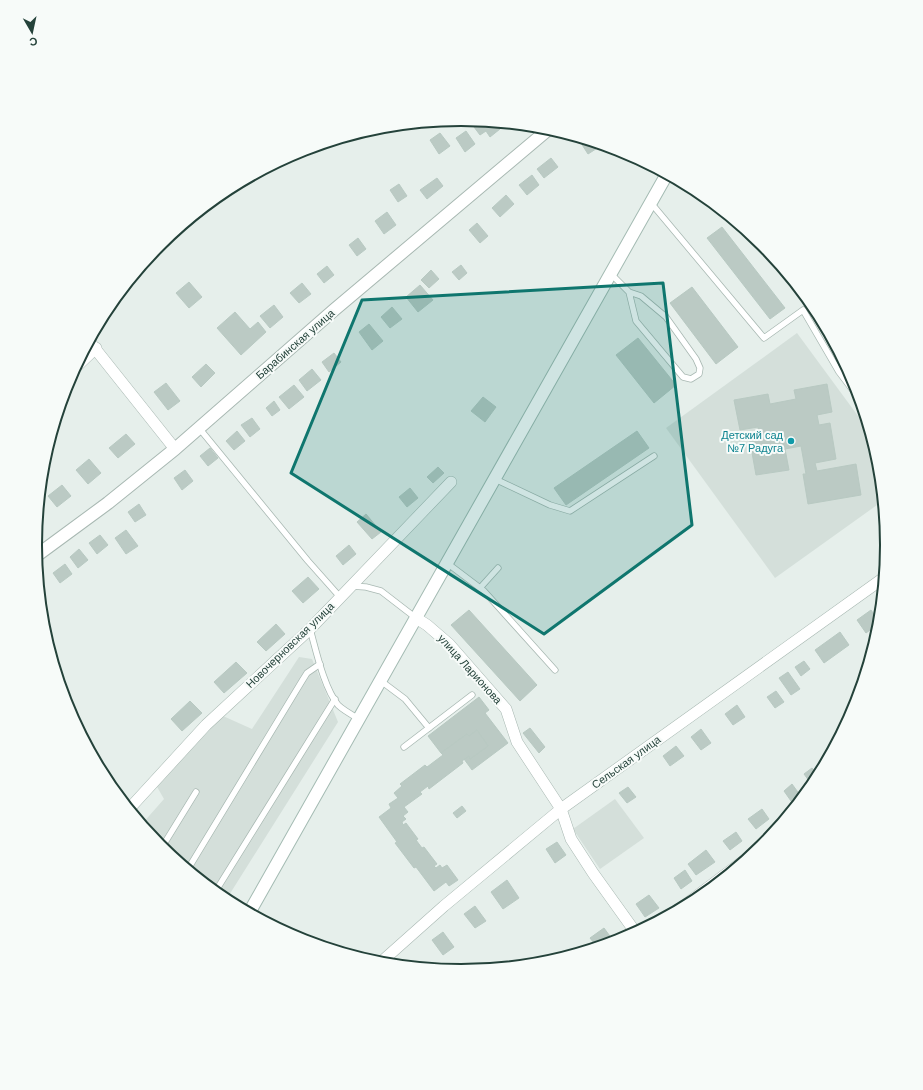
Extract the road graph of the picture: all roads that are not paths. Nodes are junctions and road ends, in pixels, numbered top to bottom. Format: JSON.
{"nodes":[{"id":1,"x":543,"y":134,"type":"edge"},
{"id":2,"x":665,"y":178,"type":"edge"},
{"id":3,"x":651,"y":203,"type":"junction"},
{"id":4,"x":611,"y":274,"type":"junction"},
{"id":5,"x":629,"y":292,"type":"junction"},
{"id":6,"x":93,"y":345,"type":"edge"},
{"id":7,"x":849,"y":385,"type":"edge"},
{"id":8,"x":199,"y":428,"type":"junction"},
{"id":9,"x":175,"y":449,"type":"junction"},
{"id":10,"x":654,"y":456,"type":"dead end"},
{"id":11,"x":495,"y":479,"type":"junction"},
{"id":12,"x":451,"y":482,"type":"dead end"},
{"id":13,"x":42,"y":551,"type":"edge"},
{"id":14,"x":447,"y":563,"type":"junction"},
{"id":15,"x":498,"y":568,"type":"dead end"},
{"id":16,"x":879,"y":581,"type":"edge"},
{"id":17,"x":351,"y":586,"type":"junction"},
{"id":18,"x":480,"y":588,"type":"junction"},
{"id":19,"x":340,"y":597,"type":"junction"},
{"id":20,"x":416,"y":618,"type":"junction"},
{"id":21,"x":310,"y":629,"type":"junction"},
{"id":22,"x":320,"y":664,"type":"junction"},
{"id":23,"x":555,"y":670,"type":"dead end"},
{"id":24,"x":380,"y":681,"type":"junction"},
{"id":25,"x":472,"y":695,"type":"dead end"},
{"id":26,"x":335,"y":699,"type":"junction"},
{"id":27,"x":359,"y":719,"type":"junction"},
{"id":28,"x":429,"y":728,"type":"junction"},
{"id":29,"x":404,"y":747,"type":"dead end"},
{"id":30,"x":196,"y":792,"type":"dead end"},
{"id":31,"x":133,"y":805,"type":"edge"},
{"id":32,"x":561,"y":809,"type":"junction"},
{"id":33,"x":165,"y":842,"type":"edge"},
{"id":34,"x":191,"y":865,"type":"edge"},
{"id":35,"x":218,"y":887,"type":"edge"},
{"id":36,"x":252,"y":908,"type":"edge"},
{"id":37,"x":632,"y":928,"type":"edge"},
{"id":38,"x":387,"y":957,"type":"edge"}],
"edges":[{"from":1,"to":8,"type":"main road","name":"Барабинская улица"},
{"from":2,"to":3,"type":"main road"},
{"from":3,"to":4,"type":"main road"},
{"from":3,"to":7,"type":"lane"},
{"from":4,"to":5,"type":"lane"},
{"from":4,"to":11,"type":"main road"},
{"from":5,"to":5,"type":"lane"},
{"from":6,"to":9,"type":"street"},
{"from":8,"to":9,"type":"main road","name":"Барабинская улица"},
{"from":8,"to":19,"type":"lane"},
{"from":9,"to":13,"type":"main road","name":"Барабинская улица"},
{"from":10,"to":11,"type":"lane"},
{"from":11,"to":14,"type":"main road"},
{"from":12,"to":17,"type":"street","name":"Новочерновская улица"},
{"from":14,"to":18,"type":"lane"},
{"from":14,"to":20,"type":"main road"},
{"from":15,"to":18,"type":"lane"},
{"from":16,"to":32,"type":"street","name":"Сельская улица"},
{"from":17,"to":19,"type":"street","name":"Новочерновская улица"},
{"from":17,"to":20,"type":"lane"},
{"from":18,"to":23,"type":"lane"},
{"from":19,"to":21,"type":"street","name":"Новочерновская улица"},
{"from":20,"to":24,"type":"main road"},
{"from":20,"to":32,"type":"street","name":"улица Ларионова"},
{"from":21,"to":22,"type":"lane"},
{"from":21,"to":31,"type":"street","name":"Новочерновская улица"},
{"from":22,"to":26,"type":"lane"},
{"from":22,"to":34,"type":"lane"},
{"from":24,"to":27,"type":"main road"},
{"from":24,"to":28,"type":"lane"},
{"from":25,"to":28,"type":"lane"},
{"from":26,"to":27,"type":"lane"},
{"from":26,"to":35,"type":"lane"},
{"from":27,"to":36,"type":"main road"},
{"from":28,"to":29,"type":"lane"},
{"from":30,"to":33,"type":"lane"},
{"from":32,"to":37,"type":"street","name":"улица Ларионова"},
{"from":32,"to":38,"type":"street","name":"Сельская улица"}]}
